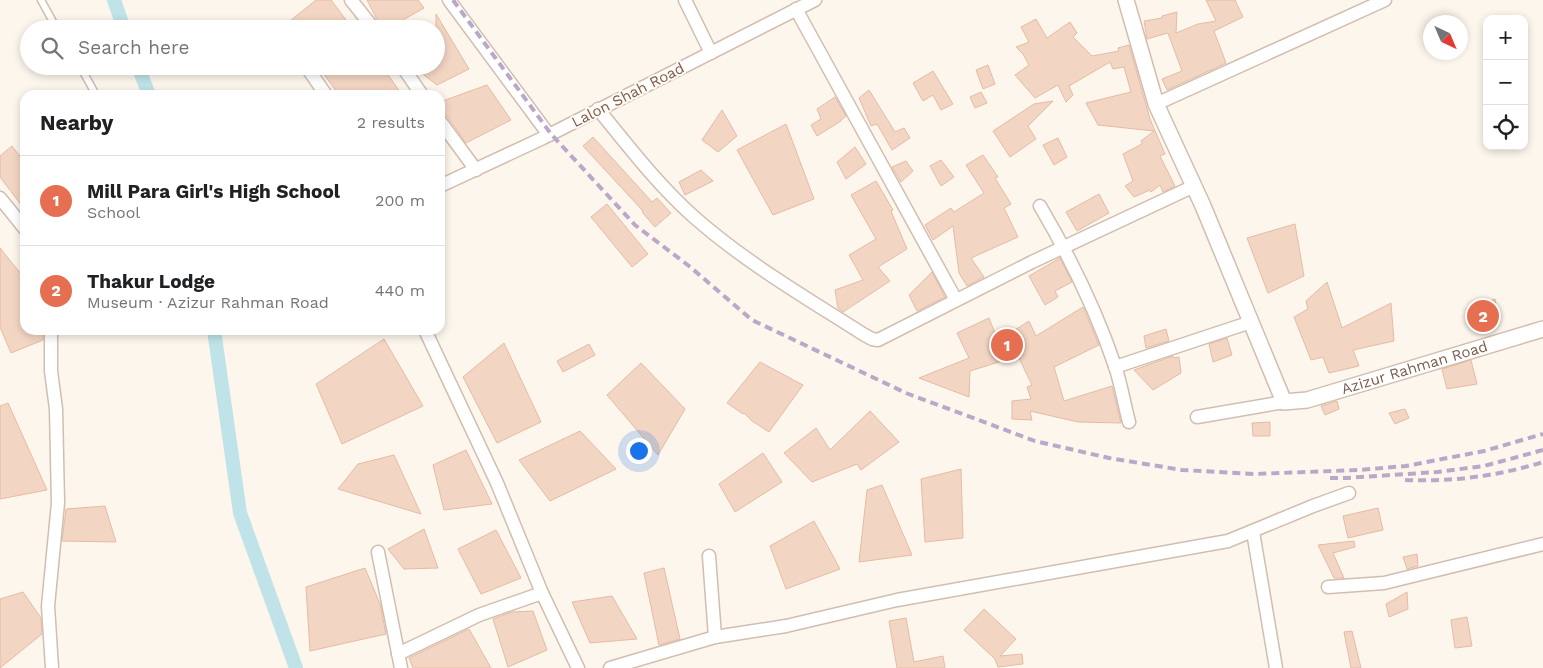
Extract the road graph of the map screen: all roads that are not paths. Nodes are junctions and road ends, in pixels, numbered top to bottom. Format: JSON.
{"nodes":[{"id":1,"x":41,"y":0,"type":"edge"},
{"id":2,"x":352,"y":0,"type":"edge"},
{"id":3,"x":450,"y":0,"type":"edge"},
{"id":4,"x":685,"y":0,"type":"edge"},
{"id":5,"x":815,"y":0,"type":"edge"},
{"id":6,"x":1126,"y":0,"type":"edge"},
{"id":7,"x":1385,"y":0,"type":"edge"},
{"id":8,"x":796,"y":9,"type":"junction"},
{"id":9,"x":53,"y":20,"type":"edge"},
{"id":10,"x":367,"y":20,"type":"edge"},
{"id":11,"x":711,"y":53,"type":"junction"},
{"id":12,"x":85,"y":75,"type":"edge"},
{"id":13,"x":312,"y":75,"type":"edge"},
{"id":14,"x":408,"y":75,"type":"edge"},
{"id":15,"x":93,"y":90,"type":"edge"},
{"id":16,"x":323,"y":90,"type":"edge"},
{"id":17,"x":419,"y":90,"type":"edge"},
{"id":18,"x":1156,"y":104,"type":"junction"},
{"id":19,"x":598,"y":109,"type":"junction"},
{"id":20,"x":445,"y":128,"type":"edge"},
{"id":21,"x":548,"y":135,"type":"junction"},
{"id":22,"x":476,"y":170,"type":"junction"},
{"id":23,"x":445,"y":184,"type":"edge"},
{"id":24,"x":1192,"y":187,"type":"junction"},
{"id":25,"x":2,"y":204,"type":"edge"},
{"id":26,"x":1040,"y":206,"type":"dead end"},
{"id":27,"x":20,"y":224,"type":"edge"},
{"id":28,"x":1064,"y":247,"type":"junction"},
{"id":29,"x":956,"y":300,"type":"junction"},
{"id":30,"x":1251,"y":322,"type":"junction"},
{"id":31,"x":1543,"y":329,"type":"edge"},
{"id":32,"x":51,"y":335,"type":"edge"},
{"id":33,"x":427,"y":335,"type":"edge"},
{"id":34,"x":1115,"y":367,"type":"junction"},
{"id":35,"x":1284,"y":402,"type":"junction"},
{"id":36,"x":1197,"y":417,"type":"dead end"},
{"id":37,"x":1129,"y":422,"type":"dead end"},
{"id":38,"x":1349,"y":493,"type":"dead end"},
{"id":39,"x":1253,"y":532,"type":"junction"},
{"id":40,"x":1543,"y":544,"type":"edge"},
{"id":41,"x":378,"y":552,"type":"dead end"},
{"id":42,"x":709,"y":556,"type":"dead end"},
{"id":43,"x":1328,"y":587,"type":"dead end"},
{"id":44,"x":542,"y":593,"type":"junction"},
{"id":45,"x":716,"y":637,"type":"junction"},
{"id":46,"x":398,"y":654,"type":"junction"},
{"id":47,"x":52,"y":668,"type":"edge"},
{"id":48,"x":401,"y":668,"type":"edge"},
{"id":49,"x":578,"y":668,"type":"edge"},
{"id":50,"x":610,"y":668,"type":"edge"},
{"id":51,"x":1276,"y":668,"type":"edge"}],
"edges":[{"from":1,"to":9,"type":"lane"},
{"from":2,"to":10,"type":"street"},
{"from":3,"to":21,"type":"street"},
{"from":4,"to":11,"type":"street"},
{"from":5,"to":8,"type":"street","name":"Lalon Shah Road"},
{"from":6,"to":18,"type":"street"},
{"from":7,"to":18,"type":"street"},
{"from":8,"to":11,"type":"street","name":"Lalon Shah Road"},
{"from":8,"to":29,"type":"street"},
{"from":11,"to":19,"type":"street","name":"Lalon Shah Road"},
{"from":12,"to":15,"type":"lane"},
{"from":13,"to":16,"type":"street"},
{"from":14,"to":17,"type":"street"},
{"from":18,"to":24,"type":"street"},
{"from":19,"to":21,"type":"street","name":"Lalon Shah Road"},
{"from":19,"to":29,"type":"street"},
{"from":20,"to":22,"type":"street"},
{"from":21,"to":22,"type":"street","name":"Lalon Shah Road"},
{"from":22,"to":23,"type":"street","name":"Lalon Shah Road"},
{"from":24,"to":28,"type":"street"},
{"from":24,"to":30,"type":"street"},
{"from":25,"to":27,"type":"street"},
{"from":26,"to":28,"type":"street"},
{"from":28,"to":29,"type":"street"},
{"from":28,"to":34,"type":"street"},
{"from":30,"to":34,"type":"street"},
{"from":30,"to":35,"type":"street"},
{"from":31,"to":35,"type":"street","name":"Azizur Rahman Road"},
{"from":32,"to":47,"type":"street"},
{"from":33,"to":44,"type":"street"},
{"from":34,"to":37,"type":"street"},
{"from":35,"to":36,"type":"street"},
{"from":38,"to":39,"type":"street"},
{"from":39,"to":45,"type":"street"},
{"from":39,"to":51,"type":"street"},
{"from":40,"to":43,"type":"street"},
{"from":41,"to":46,"type":"street"},
{"from":42,"to":45,"type":"street"},
{"from":44,"to":46,"type":"street"},
{"from":44,"to":49,"type":"street"},
{"from":45,"to":50,"type":"street"},
{"from":46,"to":48,"type":"street"}]}
